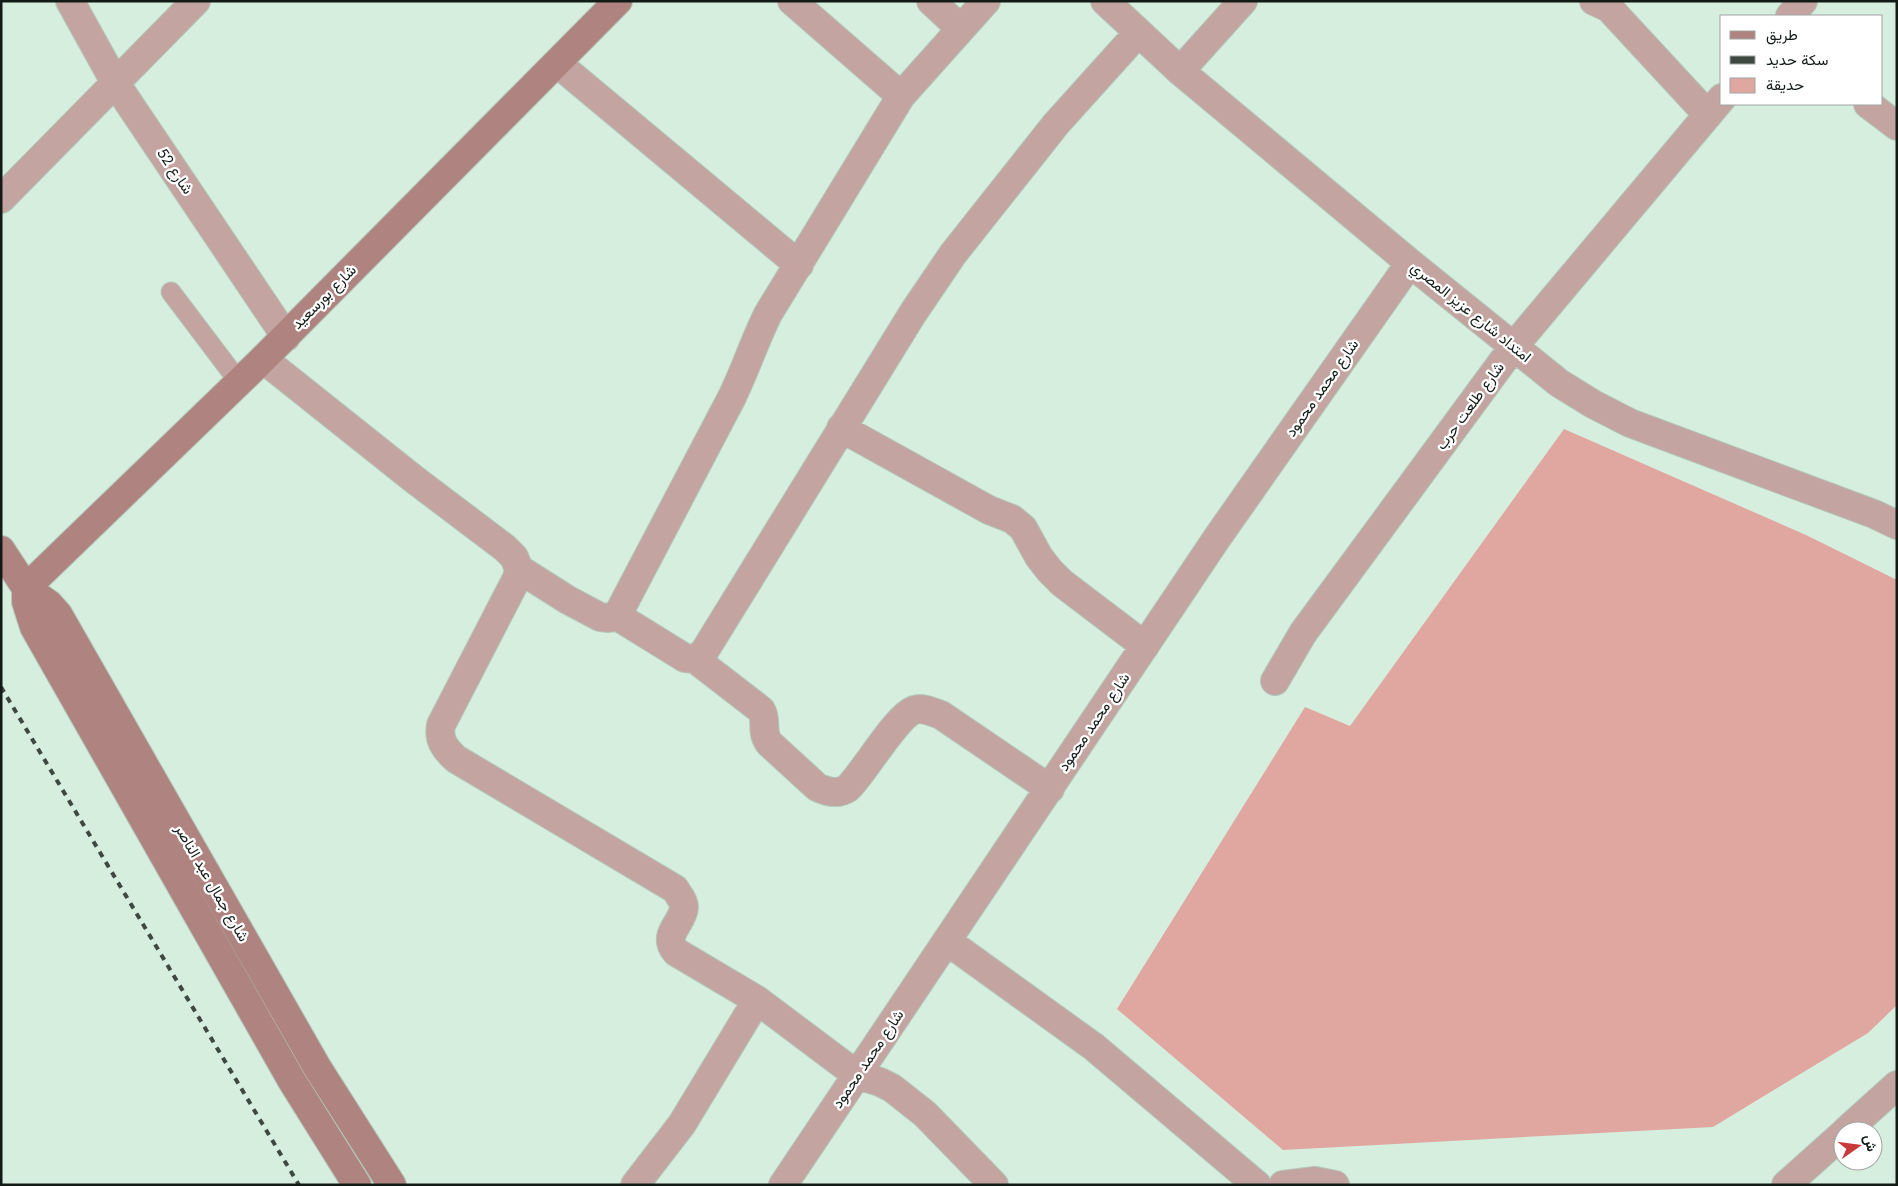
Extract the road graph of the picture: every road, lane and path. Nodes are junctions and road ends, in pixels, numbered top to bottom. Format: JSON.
{"nodes":[{"id":1,"x":70,"y":1,"type":"edge"},
{"id":2,"x":196,"y":1,"type":"edge"},
{"id":3,"x":618,"y":1,"type":"edge"},
{"id":4,"x":792,"y":1,"type":"edge"},
{"id":5,"x":931,"y":1,"type":"edge"},
{"id":6,"x":986,"y":1,"type":"edge"},
{"id":7,"x":1105,"y":1,"type":"edge"},
{"id":8,"x":1243,"y":1,"type":"edge"},
{"id":9,"x":1594,"y":1,"type":"edge"},
{"id":10,"x":1802,"y":1,"type":"edge"},
{"id":11,"x":1791,"y":15,"type":"edge"},
{"id":12,"x":962,"y":29,"type":"junction"},
{"id":13,"x":1138,"y":33,"type":"junction"},
{"id":14,"x":556,"y":63,"type":"junction"},
{"id":15,"x":1180,"y":71,"type":"junction"},
{"id":16,"x":116,"y":84,"type":"junction"},
{"id":17,"x":901,"y":96,"type":"junction"},
{"id":18,"x":1869,"y":105,"type":"edge"},
{"id":19,"x":1715,"y":107,"type":"edge"},
{"id":20,"x":1897,"y":126,"type":"edge"},
{"id":21,"x":1,"y":199,"type":"edge"},
{"id":22,"x":1410,"y":263,"type":"junction"},
{"id":23,"x":799,"y":265,"type":"junction"},
{"id":24,"x":171,"y":292,"type":"dead end"},
{"id":25,"x":286,"y":337,"type":"junction"},
{"id":26,"x":1514,"y":346,"type":"junction"},
{"id":27,"x":263,"y":359,"type":"junction"},
{"id":28,"x":239,"y":382,"type":"junction"},
{"id":29,"x":841,"y":428,"type":"junction"},
{"id":30,"x":1897,"y":525,"type":"edge"},
{"id":31,"x":1,"y":550,"type":"edge"},
{"id":32,"x":519,"y":569,"type":"junction"},
{"id":33,"x":26,"y":588,"type":"junction"},
{"id":34,"x":617,"y":616,"type":"junction"},
{"id":35,"x":1145,"y":646,"type":"junction"},
{"id":36,"x":695,"y":659,"type":"junction"},
{"id":37,"x":1274,"y":681,"type":"dead end"},
{"id":38,"x":1050,"y":789,"type":"junction"},
{"id":39,"x":948,"y":941,"type":"junction"},
{"id":40,"x":757,"y":1000,"type":"junction"},
{"id":41,"x":858,"y":1075,"type":"junction"},
{"id":42,"x":1897,"y":1085,"type":"edge"},
{"id":43,"x":1857,"y":1121,"type":"edge"},
{"id":44,"x":1833,"y":1143,"type":"edge"},
{"id":45,"x":357,"y":1185,"type":"edge"},
{"id":46,"x":392,"y":1185,"type":"edge"},
{"id":47,"x":635,"y":1185,"type":"edge"},
{"id":48,"x":783,"y":1185,"type":"edge"},
{"id":49,"x":994,"y":1185,"type":"edge"},
{"id":50,"x":1257,"y":1185,"type":"edge"},
{"id":51,"x":1283,"y":1185,"type":"edge"},
{"id":52,"x":1335,"y":1185,"type":"edge"},
{"id":53,"x":1786,"y":1185,"type":"edge"}],
"edges":[{"from":1,"to":16,"type":"street","name":"شارع 52"},
{"from":2,"to":16,"type":"street"},
{"from":3,"to":14,"type":"main road","name":"شارع بورسعيد"},
{"from":4,"to":17,"type":"street"},
{"from":5,"to":12,"type":"street"},
{"from":6,"to":12,"type":"street"},
{"from":7,"to":13,"type":"street","name":"امتداد شارع عزيز المصري"},
{"from":8,"to":15,"type":"street"},
{"from":9,"to":19,"type":"street"},
{"from":10,"to":11,"type":"street"},
{"from":12,"to":17,"type":"street"},
{"from":13,"to":15,"type":"street","name":"امتداد شارع عزيز المصري"},
{"from":13,"to":29,"type":"street"},
{"from":14,"to":23,"type":"street"},
{"from":14,"to":25,"type":"main road","name":"شارع بورسعيد"},
{"from":15,"to":22,"type":"street","name":"امتداد شارع عزيز المصري"},
{"from":16,"to":21,"type":"street"},
{"from":16,"to":25,"type":"street","name":"شارع 52"},
{"from":17,"to":23,"type":"street"},
{"from":18,"to":20,"type":"street"},
{"from":19,"to":26,"type":"street","name":"شارع طلعت حرب"},
{"from":22,"to":26,"type":"street","name":"امتداد شارع عزيز المصري"},
{"from":22,"to":35,"type":"street","name":"شارع محمد محمود"},
{"from":23,"to":34,"type":"street"},
{"from":24,"to":28,"type":"lane"},
{"from":25,"to":27,"type":"main road","name":"شارع بورسعيد"},
{"from":26,"to":30,"type":"street","name":"امتداد شارع عزيز المصري"},
{"from":26,"to":37,"type":"street","name":"شارع طلعت حرب"},
{"from":27,"to":28,"type":"main road","name":"شارع بورسعيد"},
{"from":27,"to":32,"type":"street"},
{"from":28,"to":33,"type":"main road","name":"شارع بورسعيد"},
{"from":29,"to":35,"type":"street"},
{"from":29,"to":36,"type":"street"},
{"from":31,"to":33,"type":"main road","name":"شارع جمال عبد الناصر"},
{"from":32,"to":34,"type":"street"},
{"from":32,"to":40,"type":"street"},
{"from":33,"to":45,"type":"main road","name":"شارع جمال عبد الناصر"},
{"from":33,"to":46,"type":"main road","name":"شارع جمال عبد الناصر"},
{"from":34,"to":36,"type":"street"},
{"from":35,"to":38,"type":"street","name":"شارع محمد محمود"},
{"from":36,"to":38,"type":"street"},
{"from":38,"to":39,"type":"street","name":"شارع محمد محمود"},
{"from":39,"to":41,"type":"street","name":"شارع محمد محمود"},
{"from":39,"to":50,"type":"street"},
{"from":40,"to":41,"type":"street"},
{"from":40,"to":47,"type":"street"},
{"from":41,"to":48,"type":"street","name":"شارع محمد محمود"},
{"from":41,"to":49,"type":"street"},
{"from":42,"to":43,"type":"street"},
{"from":44,"to":53,"type":"street"},
{"from":51,"to":52,"type":"street"}]}
